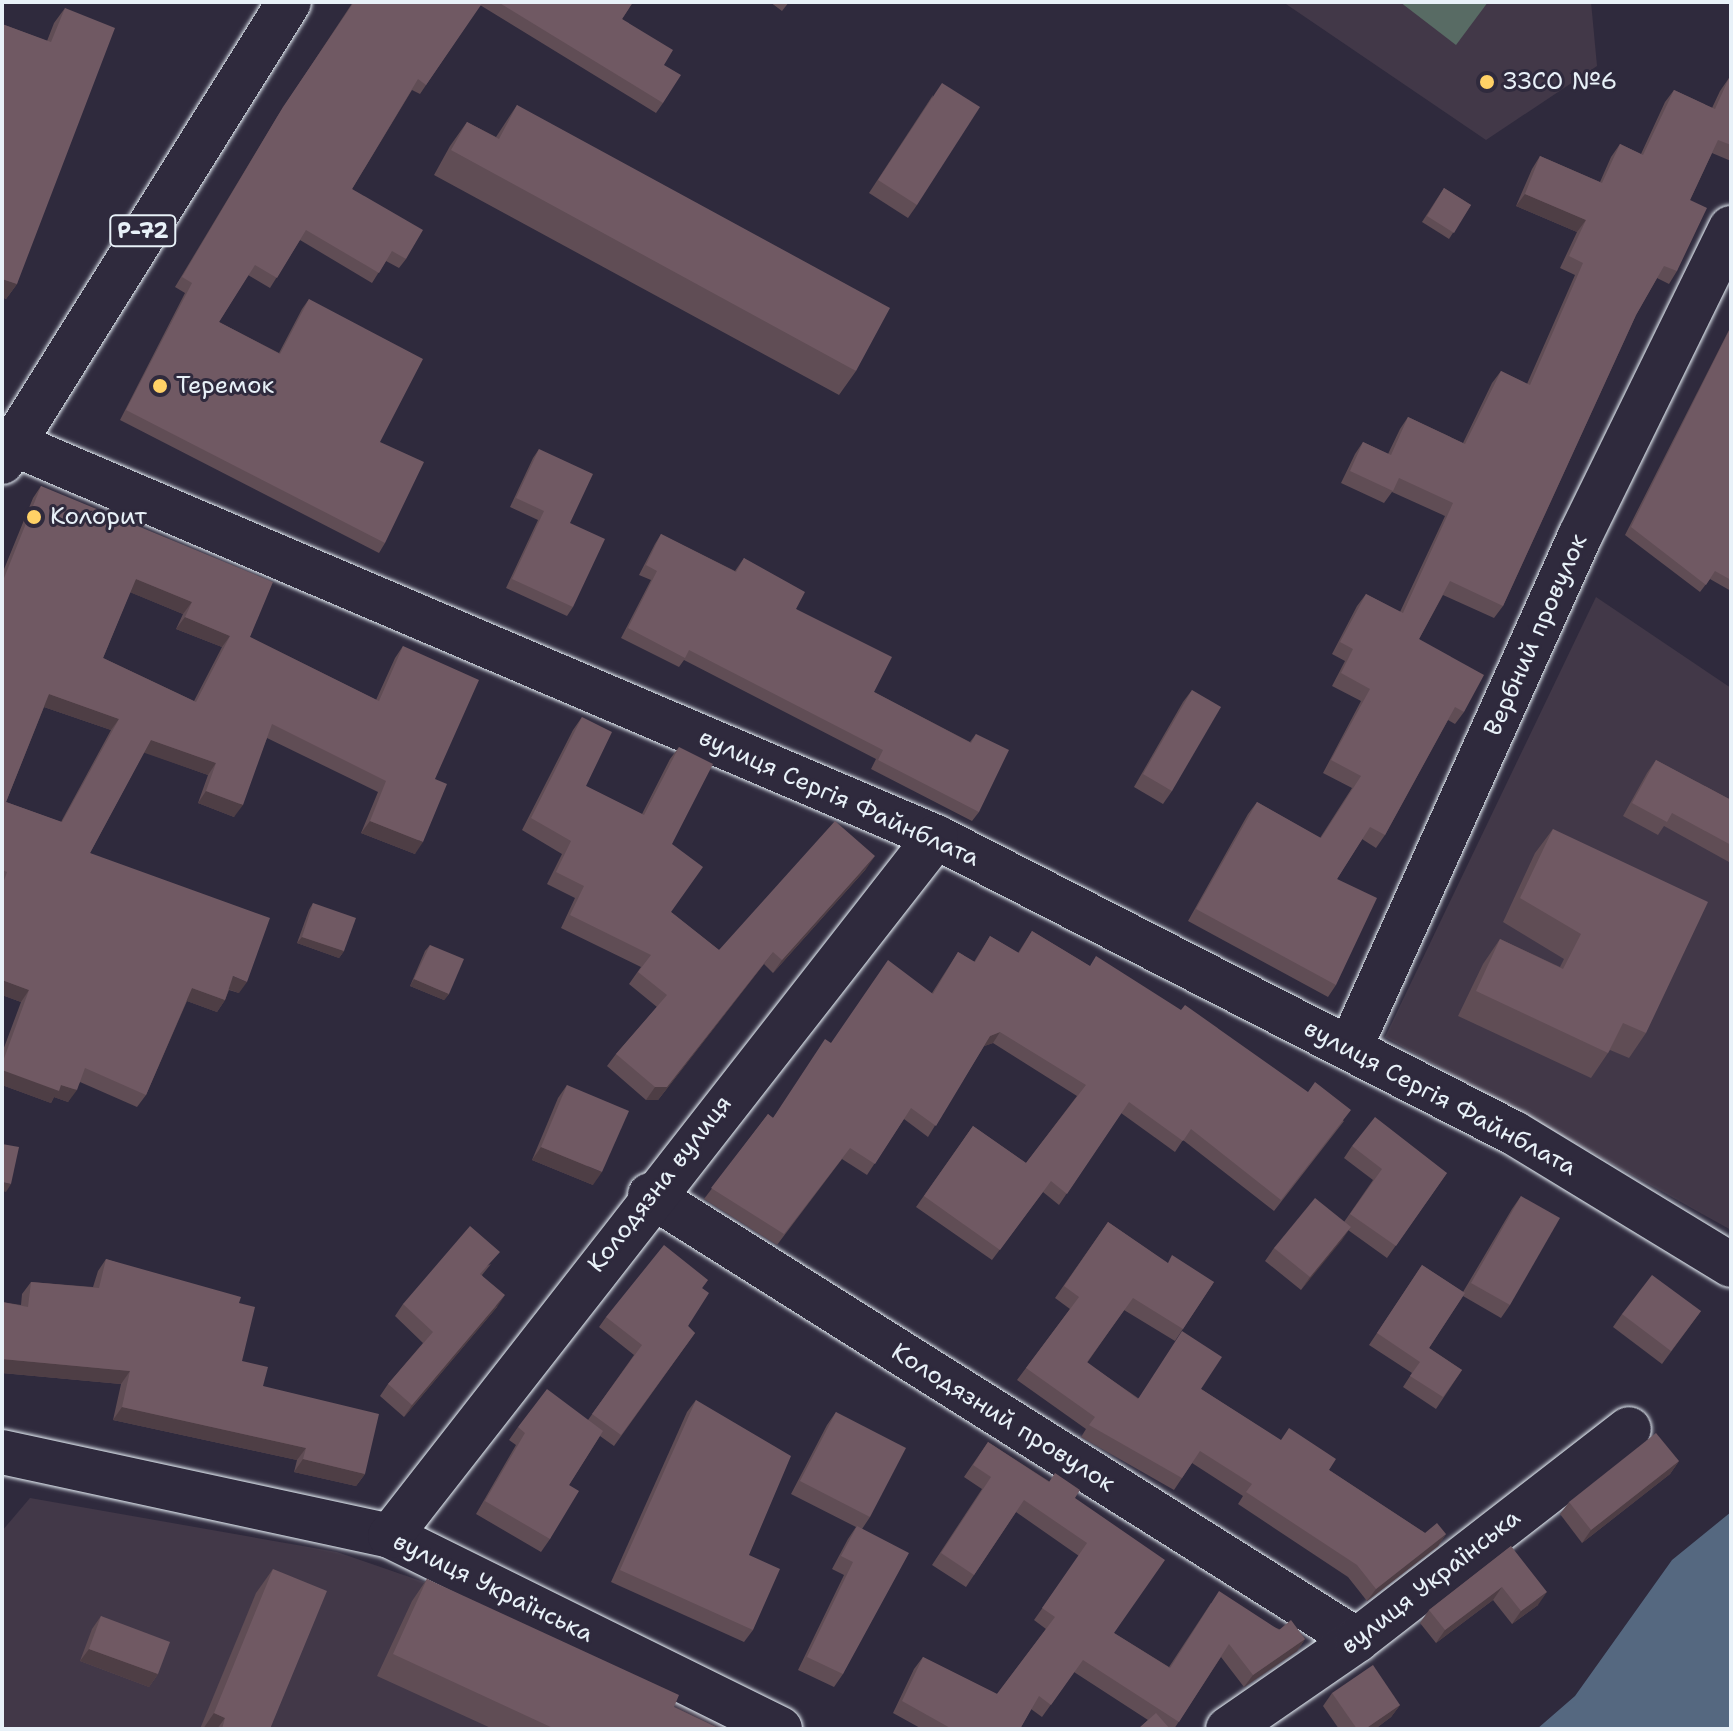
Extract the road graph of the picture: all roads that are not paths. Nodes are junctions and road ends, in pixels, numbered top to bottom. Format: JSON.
{"nodes":[{"id":1,"x":289,"y":2,"type":"edge"},
{"id":2,"x":1731,"y":228,"type":"edge"},
{"id":3,"x":5,"y":447,"type":"edge"},
{"id":4,"x":936,"y":837,"type":"junction"},
{"id":5,"x":1351,"y":1046,"type":"junction"},
{"id":6,"x":650,"y":1195,"type":"junction"},
{"id":7,"x":1731,"y":1265,"type":"edge"},
{"id":8,"x":1629,"y":1429,"type":"dead end"},
{"id":9,"x":2,"y":1452,"type":"edge"},
{"id":10,"x":390,"y":1536,"type":"junction"},
{"id":11,"x":1357,"y":1640,"type":"junction"},
{"id":12,"x":780,"y":1729,"type":"edge"},
{"id":13,"x":1228,"y":1729,"type":"edge"}],
"edges":[{"from":1,"to":3,"type":"street","number":"Р-72"},
{"from":2,"to":5,"type":"street","name":"Вербний провулок"},
{"from":3,"to":4,"type":"street","name":"вулиця Сергія Файнблата"},
{"from":4,"to":5,"type":"street","name":"вулиця Сергія Файнблата"},
{"from":4,"to":6,"type":"street","name":"Колодязна вулиця"},
{"from":5,"to":7,"type":"street","name":"вулиця Сергія Файнблата"},
{"from":6,"to":10,"type":"street","name":"Колодязна вулиця"},
{"from":6,"to":11,"type":"street","name":"Колодязний провулок"},
{"from":8,"to":11,"type":"street","name":"вулиця Українська"},
{"from":9,"to":10,"type":"street","name":"вулиця Українська"},
{"from":10,"to":12,"type":"street","name":"вулиця Українська"},
{"from":11,"to":13,"type":"street","name":"вулиця Українська"}]}
